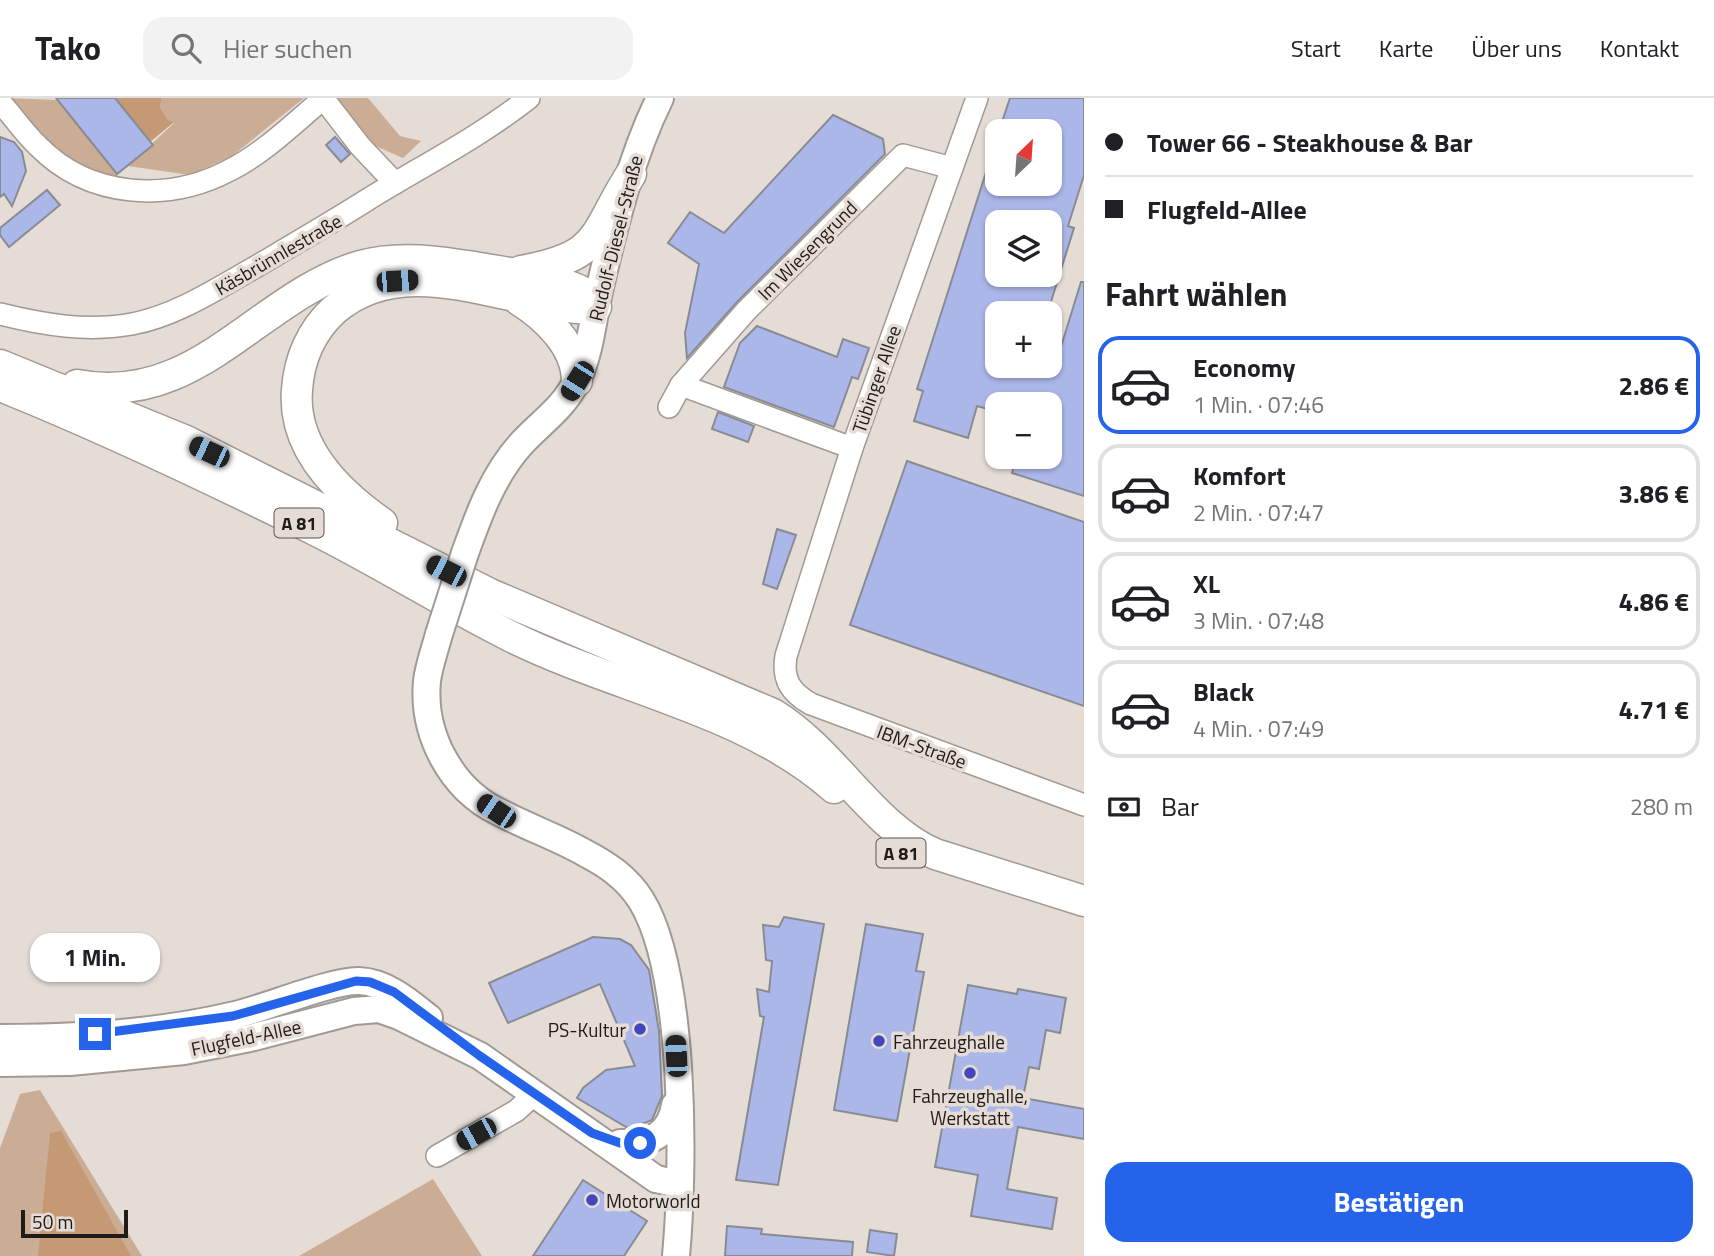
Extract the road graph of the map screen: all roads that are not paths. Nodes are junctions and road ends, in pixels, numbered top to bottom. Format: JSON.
{"nodes":[{"id":1,"x":660,"y":98,"type":"edge"},
{"id":2,"x":977,"y":98,"type":"edge"},
{"id":3,"x":323,"y":99,"type":"edge"},
{"id":4,"x":0,"y":102,"type":"edge"},
{"id":5,"x":517,"y":102,"type":"edge"},
{"id":6,"x":952,"y":168,"type":"junction"},
{"id":7,"x":631,"y":174,"type":"junction"},
{"id":8,"x":395,"y":183,"type":"junction"},
{"id":9,"x":512,"y":285,"type":"junction"},
{"id":10,"x":597,"y":304,"type":"junction"},
{"id":11,"x":0,"y":314,"type":"edge"},
{"id":12,"x":0,"y":365,"type":"edge"},
{"id":13,"x":577,"y":381,"type":"junction"},
{"id":14,"x":681,"y":385,"type":"junction"},
{"id":15,"x":0,"y":386,"type":"edge"},
{"id":16,"x":0,"y":392,"type":"edge"},
{"id":17,"x":30,"y":398,"type":"junction"},
{"id":18,"x":669,"y":407,"type":"dead end"},
{"id":19,"x":852,"y":448,"type":"junction"},
{"id":20,"x":490,"y":594,"type":"junction"},
{"id":21,"x":785,"y":663,"type":"joint"},
{"id":22,"x":1084,"y":805,"type":"edge"},
{"id":23,"x":1084,"y":901,"type":"edge"},
{"id":24,"x":1084,"y":916,"type":"edge"},
{"id":25,"x":0,"y":1038,"type":"edge"},
{"id":26,"x":480,"y":1056,"type":"junction"},
{"id":27,"x":0,"y":1063,"type":"edge"},
{"id":28,"x":536,"y":1093,"type":"junction"},
{"id":29,"x":677,"y":1093,"type":"junction"},
{"id":30,"x":592,"y":1133,"type":"junction"},
{"id":31,"x":620,"y":1143,"type":"junction"},
{"id":32,"x":437,"y":1156,"type":"dead end"},
{"id":33,"x":679,"y":1176,"type":"junction"},
{"id":34,"x":676,"y":1256,"type":"edge"}],
"edges":[{"from":1,"to":7,"type":"main road","name":"Rudolf-Diesel-Straße"},
{"from":2,"to":6,"type":"street","name":"Tübinger Allee"},
{"from":3,"to":4,"type":"street"},
{"from":3,"to":8,"type":"street"},
{"from":5,"to":8,"type":"street","name":"Käsbrünnlestraße"},
{"from":6,"to":14,"type":"street","name":"Im Wiesengrund"},
{"from":6,"to":19,"type":"street","name":"Tübinger Allee"},
{"from":7,"to":9,"type":"highway"},
{"from":7,"to":10,"type":"main road","name":"Rudolf-Diesel-Straße"},
{"from":8,"to":11,"type":"street","name":"Käsbrünnlestraße"},
{"from":9,"to":10,"type":"highway"},
{"from":9,"to":12,"type":"highway"},
{"from":9,"to":13,"type":"highway"},
{"from":9,"to":20,"type":"highway"},
{"from":10,"to":13,"type":"main road","name":"Rudolf-Diesel-Straße"},
{"from":12,"to":20,"type":"highway","number":"A 81"},
{"from":13,"to":29,"type":"main road","name":"Rudolf-Diesel-Straße","bridge":true},
{"from":14,"to":18,"type":"street","name":"Im Wiesengrund"},
{"from":14,"to":19,"type":"street"},
{"from":15,"to":17,"type":"highway","number":"A 81"},
{"from":16,"to":17,"type":"highway"},
{"from":17,"to":24,"type":"highway","number":"A 81"},
{"from":19,"to":21,"type":"street","name":"Tübinger Allee"},
{"from":20,"to":23,"type":"highway","number":"A 81"},
{"from":21,"to":22,"type":"street","name":"IBM-Straße"},
{"from":25,"to":26,"type":"main road","name":"Flugfeld-Allee"},
{"from":26,"to":27,"type":"main road","name":"Flugfeld-Allee"},
{"from":26,"to":28,"type":"main road","name":"Flugfeld-Allee"},
{"from":28,"to":30,"type":"main road","name":"Flugfeld-Allee"},
{"from":28,"to":32,"type":"street"},
{"from":29,"to":31,"type":"main road"},
{"from":29,"to":33,"type":"main road","name":"Rudolf-Diesel-Straße"},
{"from":30,"to":31,"type":"main road","name":"Flugfeld-Allee"},
{"from":30,"to":33,"type":"main road","name":"Flugfeld-Allee"},
{"from":31,"to":33,"type":"main road","name":"Flugfeld-Allee"},
{"from":33,"to":34,"type":"main road","name":"Rudolf-Diesel-Straße"}]}
